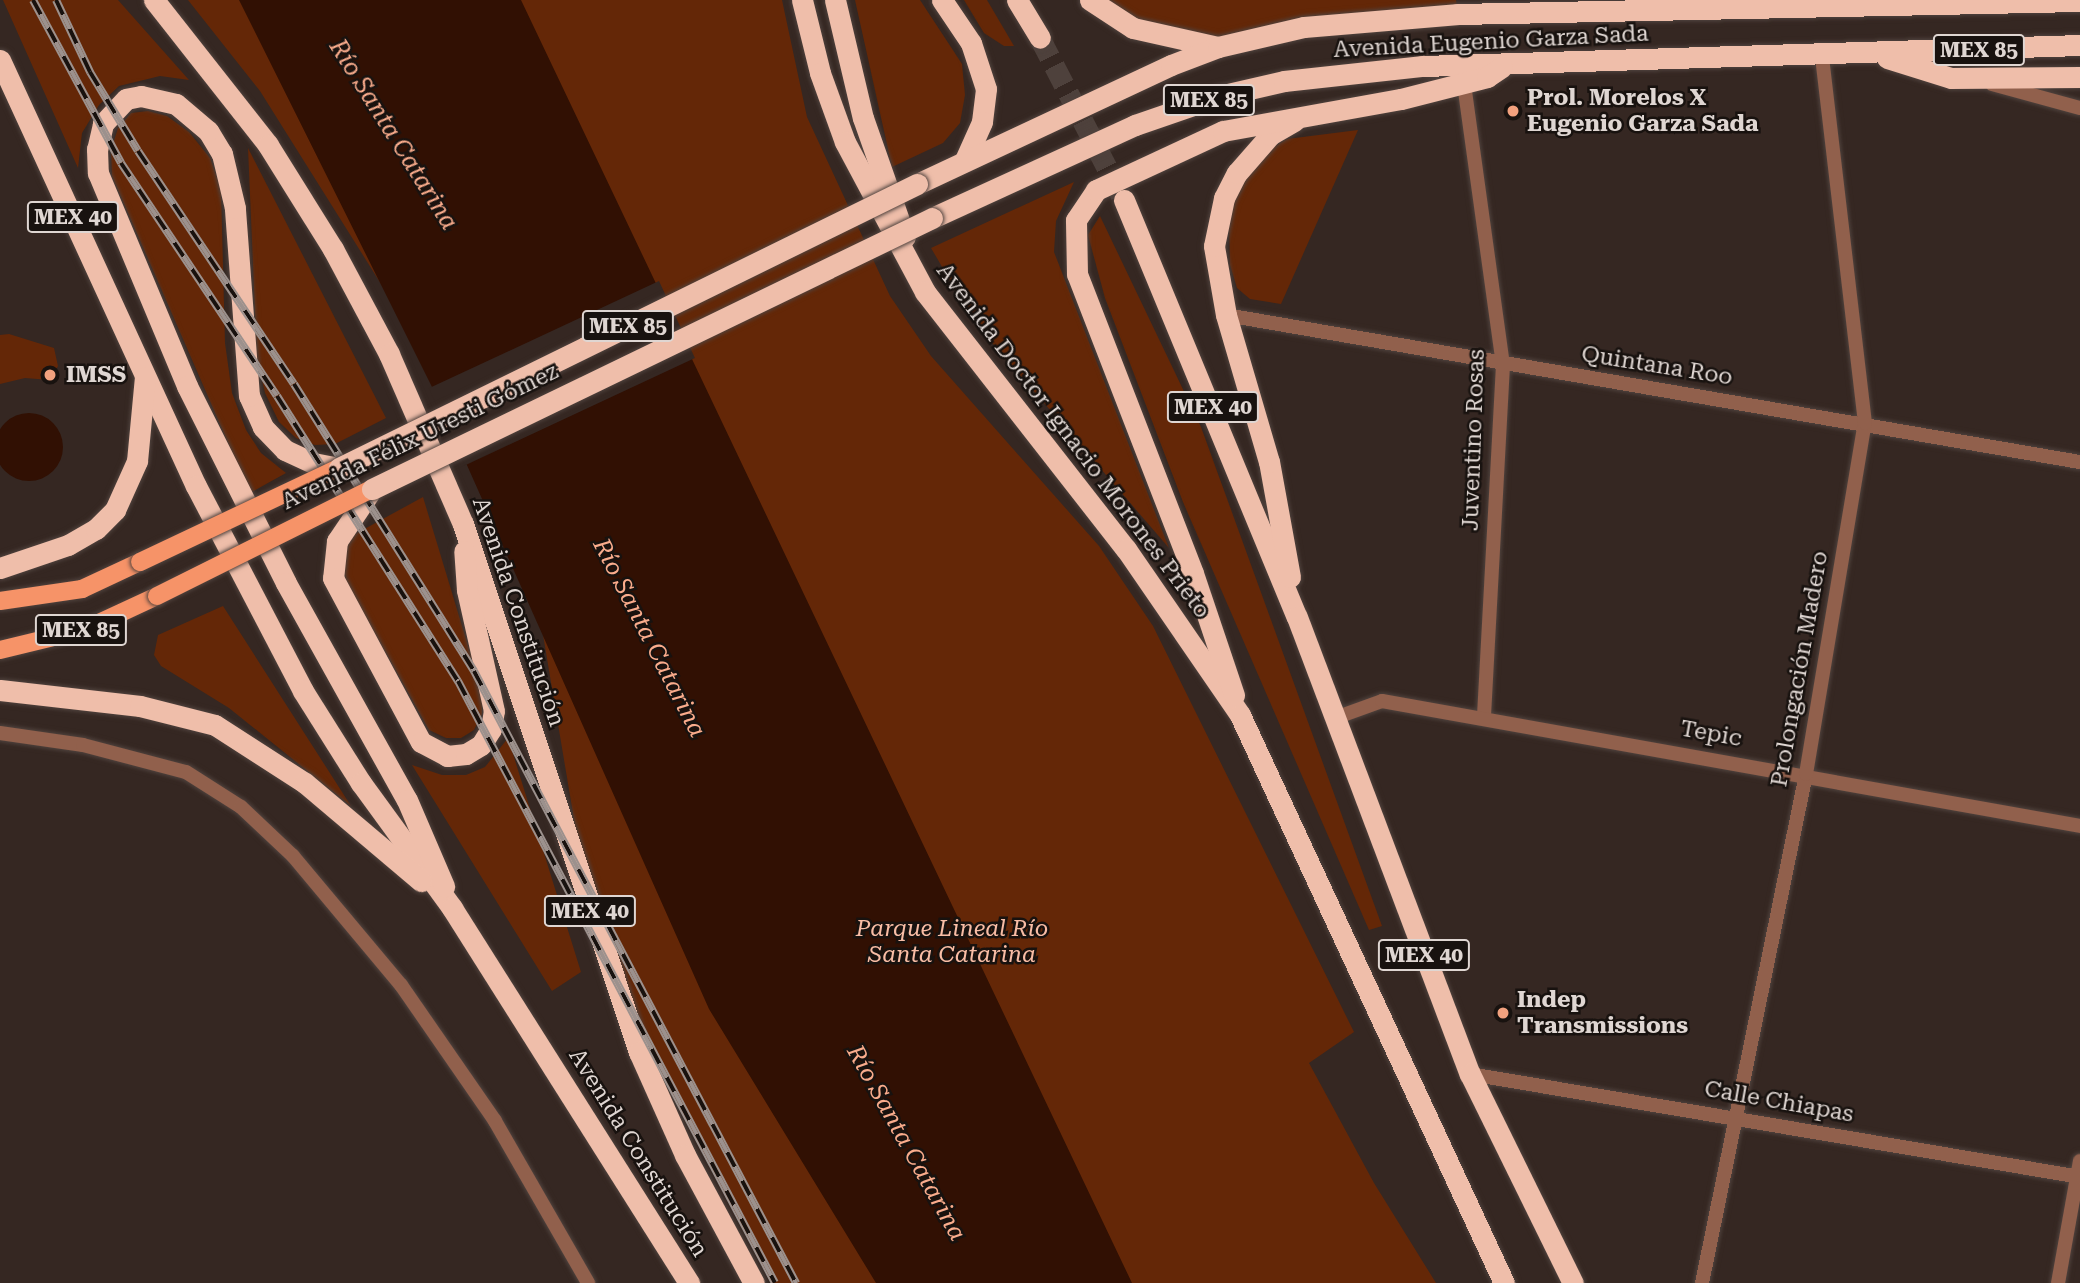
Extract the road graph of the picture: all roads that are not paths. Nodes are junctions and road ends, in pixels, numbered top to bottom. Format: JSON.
{"nodes":[{"id":1,"x":154,"y":0,"type":"edge"},
{"id":2,"x":802,"y":0,"type":"edge"},
{"id":3,"x":835,"y":0,"type":"edge"},
{"id":4,"x":942,"y":0,"type":"edge"},
{"id":5,"x":1017,"y":0,"type":"edge"},
{"id":6,"x":1090,"y":0,"type":"edge"},
{"id":7,"x":2080,"y":1,"type":"edge"},
{"id":8,"x":1810,"y":3,"type":"edge"},
{"id":9,"x":1883,"y":3,"type":"edge"},
{"id":10,"x":1040,"y":38,"type":"tunnel mouth"},
{"id":11,"x":2080,"y":45,"type":"edge"},
{"id":12,"x":1218,"y":47,"type":"junction"},
{"id":13,"x":1878,"y":55,"type":"junction"},
{"id":14,"x":1822,"y":57,"type":"junction"},
{"id":15,"x":0,"y":60,"type":"edge"},
{"id":16,"x":1507,"y":64,"type":"junction"},
{"id":17,"x":2080,"y":77,"type":"edge"},
{"id":18,"x":1980,"y":80,"type":"junction"},
{"id":19,"x":1464,"y":84,"type":"junction"},
{"id":20,"x":2080,"y":108,"type":"edge"},
{"id":21,"x":1302,"y":117,"type":"junction"},
{"id":22,"x":965,"y":160,"type":"junction"},
{"id":23,"x":917,"y":184,"type":"joint"},
{"id":24,"x":1124,"y":200,"type":"tunnel mouth"},
{"id":25,"x":932,"y":218,"type":"joint"},
{"id":26,"x":925,"y":292,"type":"junction"},
{"id":27,"x":1226,"y":315,"type":"junction"},
{"id":28,"x":1503,"y":365,"type":"junction"},
{"id":29,"x":145,"y":375,"type":"junction"},
{"id":30,"x":1865,"y":423,"type":"junction"},
{"id":31,"x":2080,"y":462,"type":"edge"},
{"id":32,"x":340,"y":468,"type":"junction"},
{"id":33,"x":372,"y":489,"type":"junction"},
{"id":34,"x":463,"y":524,"type":"junction"},
{"id":35,"x":0,"y":568,"type":"edge"},
{"id":36,"x":0,"y":601,"type":"edge"},
{"id":37,"x":1297,"y":617,"type":"junction"},
{"id":38,"x":0,"y":650,"type":"edge"},
{"id":39,"x":0,"y":690,"type":"edge"},
{"id":40,"x":1240,"y":715,"type":"junction"},
{"id":41,"x":1484,"y":716,"type":"junction"},
{"id":42,"x":1335,"y":718,"type":"junction"},
{"id":43,"x":0,"y":733,"type":"edge"},
{"id":44,"x":1806,"y":774,"type":"junction"},
{"id":45,"x":2080,"y":826,"type":"edge"},
{"id":46,"x":452,"y":908,"type":"junction"},
{"id":47,"x":1470,"y":1074,"type":"junction"},
{"id":48,"x":1736,"y":1117,"type":"junction"},
{"id":49,"x":2080,"y":1161,"type":"edge"},
{"id":50,"x":2079,"y":1176,"type":"edge"},
{"id":51,"x":588,"y":1283,"type":"edge"},
{"id":52,"x":689,"y":1283,"type":"edge"},
{"id":53,"x":754,"y":1283,"type":"edge"},
{"id":54,"x":1504,"y":1283,"type":"edge"},
{"id":55,"x":1573,"y":1283,"type":"edge"},
{"id":56,"x":1702,"y":1283,"type":"edge"},
{"id":57,"x":2058,"y":1283,"type":"edge"}],
"edges":[{"from":1,"to":34,"type":"highway","name":"Avenida Constitución","number":"MEX 40"},
{"from":2,"to":26,"type":"highway","name":"Avenida Doctor Ignacio Morones Prieto","number":"MEX 40"},
{"from":3,"to":26,"type":"highway"},
{"from":4,"to":22,"type":"highway"},
{"from":5,"to":10,"type":"highway"},
{"from":6,"to":12,"type":"highway"},
{"from":7,"to":9,"type":"highway","name":"Avenida Eugenio Garza Sada","number":"MEX 85"},
{"from":8,"to":9,"type":"highway","name":"Avenida Eugenio Garza Sada","number":"MEX 85"},
{"from":8,"to":12,"type":"highway","name":"Avenida Eugenio Garza Sada","number":"MEX 85"},
{"from":11,"to":13,"type":"highway","name":"Avenida Eugenio Garza Sada","number":"MEX 85"},
{"from":12,"to":22,"type":"highway","name":"Avenida Eugenio Garza Sada","number":"MEX 85"},
{"from":13,"to":14,"type":"highway","name":"Avenida Eugenio Garza Sada","number":"MEX 85"},
{"from":13,"to":18,"type":"highway"},
{"from":14,"to":16,"type":"highway","name":"Avenida Eugenio Garza Sada","number":"MEX 85"},
{"from":14,"to":30,"type":"street","name":"Prolongación Madero"},
{"from":15,"to":29,"type":"highway","name":"Avenida Constitución","number":"MEX 40"},
{"from":16,"to":19,"type":"highway"},
{"from":16,"to":25,"type":"highway","name":"Avenida Eugenio Garza Sada","number":"MEX 85"},
{"from":17,"to":18,"type":"highway"},
{"from":18,"to":20,"type":"street"},
{"from":19,"to":21,"type":"highway"},
{"from":19,"to":28,"type":"street","name":"Juventino Rosas"},
{"from":21,"to":27,"type":"highway"},
{"from":21,"to":40,"type":"highway"},
{"from":22,"to":23,"type":"highway","name":"Avenida Eugenio Garza Sada","number":"MEX 85"},
{"from":23,"to":32,"type":"highway","name":"Avenida Félix Uresti Gómez","number":"MEX 85","bridge":true},
{"from":24,"to":37,"type":"highway","number":"MEX 40"},
{"from":25,"to":33,"type":"highway","name":"Avenida Félix Uresti Gómez","number":"MEX 85","bridge":true},
{"from":26,"to":40,"type":"highway","name":"Avenida Doctor Ignacio Morones Prieto","number":"MEX 40"},
{"from":27,"to":28,"type":"street","name":"Quintana Roo"},
{"from":27,"to":37,"type":"highway"},
{"from":28,"to":30,"type":"street","name":"Quintana Roo"},
{"from":28,"to":41,"type":"street","name":"Juventino Rosas"},
{"from":29,"to":35,"type":"highway"},
{"from":29,"to":46,"type":"highway","name":"Avenida Constitución","number":"MEX 40"},
{"from":30,"to":31,"type":"street","name":"Quintana Roo"},
{"from":30,"to":44,"type":"street","name":"Prolongación Madero"},
{"from":32,"to":36,"type":"main road","name":"Avenida Félix Uresti Gómez","number":"MEX 85","bridge":true},
{"from":32,"to":46,"type":"highway"},
{"from":33,"to":34,"type":"highway"},
{"from":33,"to":38,"type":"main road","name":"Avenida Félix Uresti Gómez","number":"MEX 85","bridge":true},
{"from":34,"to":53,"type":"highway","name":"Avenida Constitución","number":"MEX 40"},
{"from":37,"to":42,"type":"highway","number":"MEX 40"},
{"from":39,"to":46,"type":"highway"},
{"from":40,"to":54,"type":"highway","name":"Avenida Doctor Ignacio Morones Prieto","number":"MEX 40"},
{"from":41,"to":42,"type":"street","name":"Tepic"},
{"from":41,"to":44,"type":"street","name":"Tepic"},
{"from":42,"to":47,"type":"highway","number":"MEX 40"},
{"from":43,"to":51,"type":"street"},
{"from":44,"to":45,"type":"street","name":"Tepic"},
{"from":44,"to":48,"type":"street","name":"Prolongación Madero"},
{"from":46,"to":52,"type":"highway","name":"Avenida Constitución","number":"MEX 40"},
{"from":47,"to":48,"type":"street","name":"Calle Chiapas"},
{"from":47,"to":55,"type":"highway","number":"MEX 40"},
{"from":48,"to":50,"type":"street","name":"Calle Chiapas"},
{"from":48,"to":56,"type":"street","name":"Prolongación Madero"},
{"from":49,"to":50,"type":"street"},
{"from":50,"to":57,"type":"street"}]}
